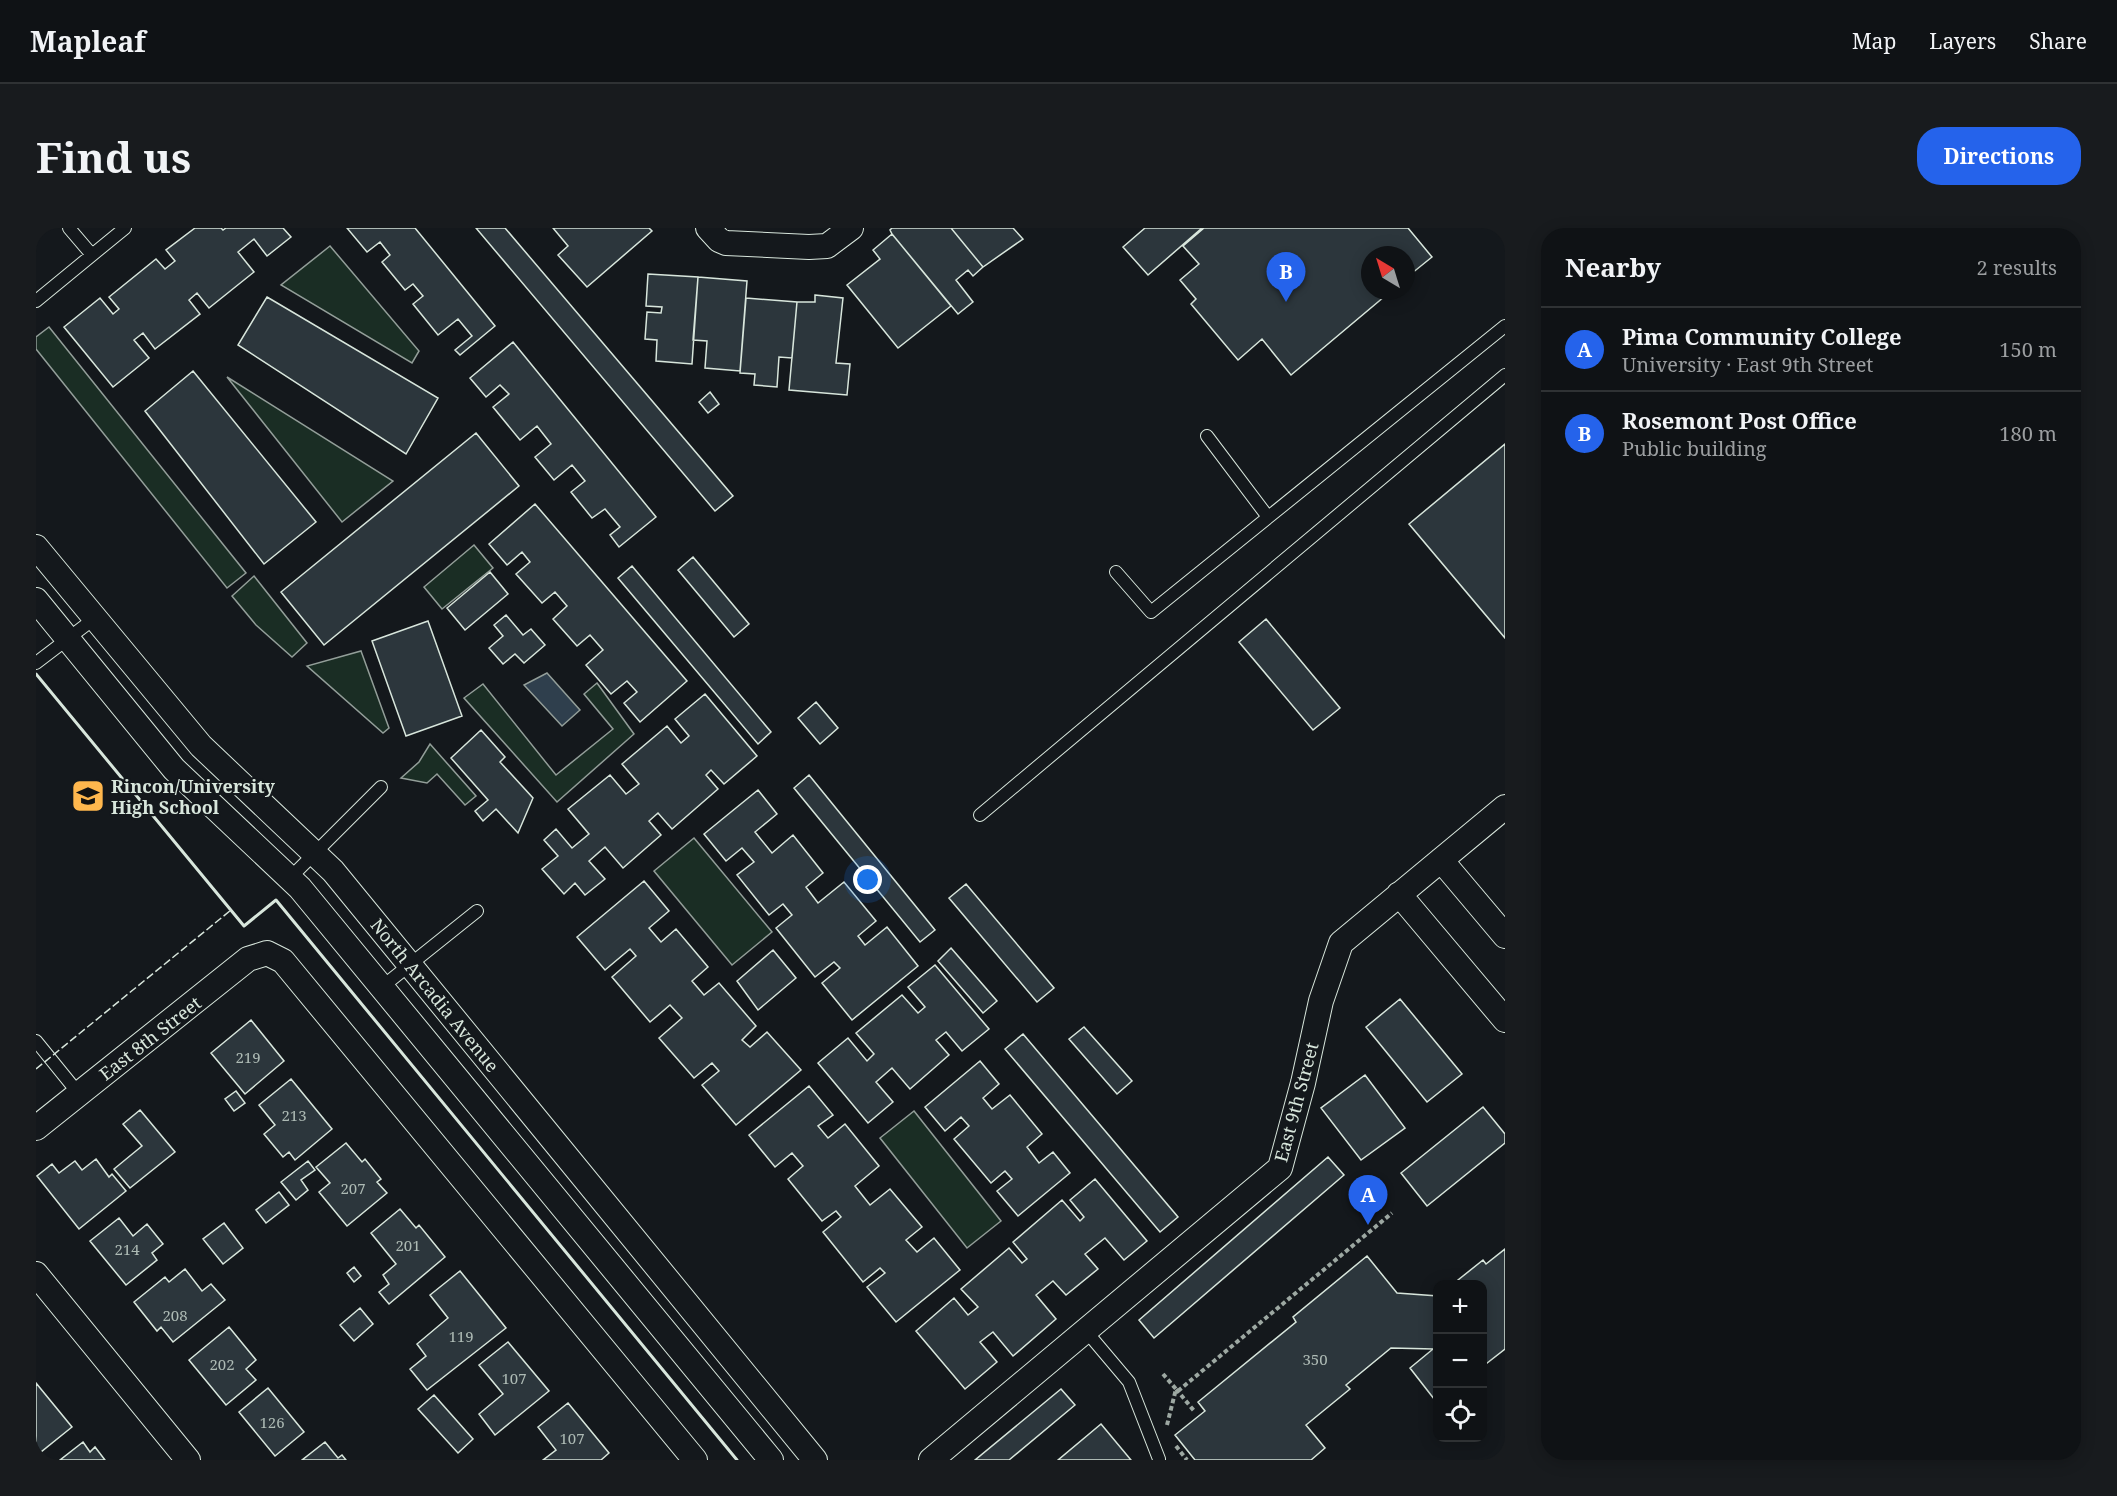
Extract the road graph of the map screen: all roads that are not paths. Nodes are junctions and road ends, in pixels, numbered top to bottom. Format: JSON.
{"nodes":[{"id":1,"x":69,"y":228,"type":"edge"},
{"id":2,"x":125,"y":228,"type":"edge"},
{"id":3,"x":851,"y":228,"type":"edge"},
{"id":4,"x":711,"y":232,"type":"edge"},
{"id":5,"x":92,"y":255,"type":"junction"},
{"id":6,"x":36,"y":301,"type":"edge"},
{"id":7,"x":1505,"y":326,"type":"edge"},
{"id":8,"x":1505,"y":375,"type":"edge"},
{"id":9,"x":1207,"y":436,"type":"dead end"},
{"id":10,"x":1268,"y":517,"type":"junction"},
{"id":11,"x":36,"y":547,"type":"edge"},
{"id":12,"x":1116,"y":572,"type":"dead end"},
{"id":13,"x":36,"y":600,"type":"edge"},
{"id":14,"x":95,"y":618,"type":"junction"},
{"id":15,"x":68,"y":638,"type":"junction"},
{"id":16,"x":36,"y":663,"type":"edge"},
{"id":17,"x":381,"y":787,"type":"dead end"},
{"id":18,"x":1505,"y":807,"type":"edge"},
{"id":19,"x":980,"y":815,"type":"dead end"},
{"id":20,"x":315,"y":854,"type":"junction"},
{"id":21,"x":1441,"y":860,"type":"junction"},
{"id":22,"x":290,"y":878,"type":"junction"},
{"id":23,"x":1399,"y":894,"type":"junction"},
{"id":24,"x":477,"y":911,"type":"dead end"},
{"id":25,"x":1505,"y":936,"type":"edge"},
{"id":26,"x":410,"y":964,"type":"junction"},
{"id":27,"x":382,"y":987,"type":"junction"},
{"id":28,"x":1505,"y":1020,"type":"edge"},
{"id":29,"x":36,"y":1041,"type":"edge"},
{"id":30,"x":79,"y":1094,"type":"junction"},
{"id":31,"x":36,"y":1128,"type":"edge"},
{"id":32,"x":546,"y":1131,"type":"junction"},
{"id":33,"x":519,"y":1154,"type":"junction"},
{"id":34,"x":36,"y":1274,"type":"edge"},
{"id":35,"x":677,"y":1292,"type":"junction"},
{"id":36,"x":650,"y":1313,"type":"junction"},
{"id":37,"x":1086,"y":1331,"type":"junction"},
{"id":38,"x":1160,"y":1459,"type":"edge"},
{"id":39,"x":188,"y":1460,"type":"edge"},
{"id":40,"x":695,"y":1460,"type":"edge"},
{"id":41,"x":771,"y":1460,"type":"edge"},
{"id":42,"x":815,"y":1460,"type":"edge"},
{"id":43,"x":931,"y":1460,"type":"edge"}],
"edges":[{"from":1,"to":5,"type":"lane"},
{"from":2,"to":5,"type":"lane"},
{"from":3,"to":4,"type":"street"},
{"from":5,"to":6,"type":"lane"},
{"from":7,"to":10,"type":"lane"},
{"from":8,"to":19,"type":"lane"},
{"from":9,"to":10,"type":"lane"},
{"from":10,"to":12,"type":"lane"},
{"from":11,"to":14,"type":"street","name":"North Arcadia Avenue"},
{"from":13,"to":15,"type":"street","name":"North Arcadia Avenue"},
{"from":14,"to":15,"type":"lane"},
{"from":14,"to":20,"type":"street","name":"North Arcadia Avenue"},
{"from":15,"to":16,"type":"lane"},
{"from":15,"to":22,"type":"street","name":"North Arcadia Avenue"},
{"from":17,"to":20,"type":"lane"},
{"from":18,"to":21,"type":"street","name":"East 9th Street"},
{"from":20,"to":22,"type":"lane"},
{"from":20,"to":26,"type":"street","name":"North Arcadia Avenue"},
{"from":21,"to":23,"type":"street","name":"East 9th Street"},
{"from":21,"to":25,"type":"street"},
{"from":22,"to":27,"type":"street","name":"North Arcadia Avenue"},
{"from":23,"to":28,"type":"street"},
{"from":23,"to":37,"type":"street","name":"East 9th Street"},
{"from":24,"to":26,"type":"lane"},
{"from":26,"to":27,"type":"lane"},
{"from":26,"to":32,"type":"street","name":"North Arcadia Avenue"},
{"from":27,"to":33,"type":"street","name":"North Arcadia Avenue"},
{"from":29,"to":30,"type":"lane"},
{"from":30,"to":31,"type":"street","name":"East 8th Street"},
{"from":30,"to":40,"type":"street","name":"East 8th Street"},
{"from":32,"to":33,"type":"street"},
{"from":32,"to":35,"type":"street","name":"North Arcadia Avenue"},
{"from":33,"to":36,"type":"street","name":"North Arcadia Avenue"},
{"from":34,"to":39,"type":"street"},
{"from":35,"to":36,"type":"street"},
{"from":35,"to":42,"type":"street","name":"North Arcadia Avenue"},
{"from":36,"to":41,"type":"street","name":"North Arcadia Avenue"},
{"from":37,"to":38,"type":"lane"},
{"from":37,"to":43,"type":"street","name":"East 9th Street"}]}
